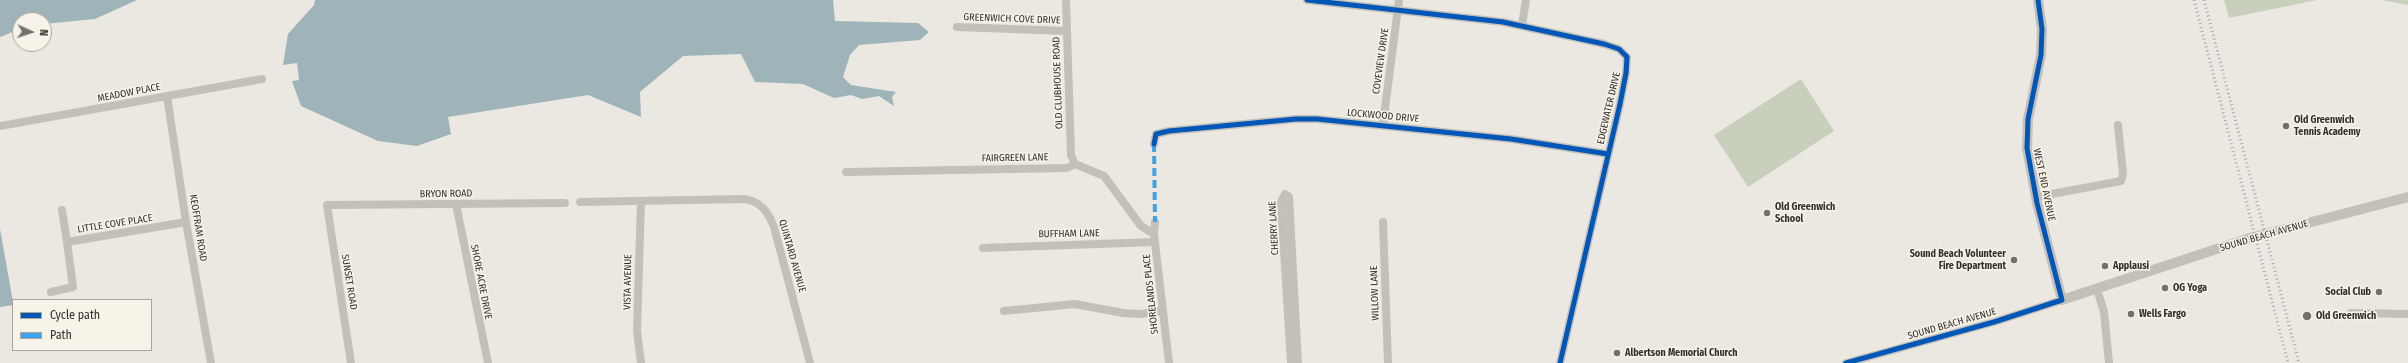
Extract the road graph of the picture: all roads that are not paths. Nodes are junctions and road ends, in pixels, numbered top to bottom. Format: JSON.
{"nodes":[{"id":1,"x":1066,"y":0,"type":"edge"},
{"id":2,"x":1307,"y":0,"type":"edge"},
{"id":3,"x":1399,"y":0,"type":"edge"},
{"id":4,"x":1526,"y":0,"type":"edge"},
{"id":5,"x":2038,"y":0,"type":"edge"},
{"id":6,"x":1398,"y":9,"type":"junction"},
{"id":7,"x":1522,"y":25,"type":"junction"},
{"id":8,"x":958,"y":27,"type":"dead end"},
{"id":9,"x":1066,"y":31,"type":"junction"},
{"id":10,"x":262,"y":79,"type":"dead end"},
{"id":11,"x":167,"y":96,"type":"junction"},
{"id":12,"x":1383,"y":124,"type":"junction"},
{"id":13,"x":2118,"y":125,"type":"dead end"},
{"id":14,"x":0,"y":126,"type":"edge"},
{"id":15,"x":1154,"y":144,"type":"dead end"},
{"id":16,"x":1608,"y":154,"type":"junction"},
{"id":17,"x":1075,"y":164,"type":"junction"},
{"id":18,"x":846,"y":172,"type":"dead end"},
{"id":19,"x":2036,"y":197,"type":"junction"},
{"id":20,"x":2408,"y":197,"type":"edge"},
{"id":21,"x":641,"y":201,"type":"junction"},
{"id":22,"x":580,"y":202,"type":"dead end"},
{"id":23,"x":565,"y":203,"type":"dead end"},
{"id":24,"x":456,"y":204,"type":"junction"},
{"id":25,"x":327,"y":205,"type":"joint"},
{"id":26,"x":62,"y":210,"type":"dead end"},
{"id":27,"x":186,"y":222,"type":"junction"},
{"id":28,"x":1155,"y":222,"type":"dead end"},
{"id":29,"x":1383,"y":222,"type":"dead end"},
{"id":30,"x":1154,"y":238,"type":"junction"},
{"id":31,"x":67,"y":242,"type":"junction"},
{"id":32,"x":983,"y":248,"type":"dead end"},
{"id":33,"x":2097,"y":289,"type":"junction"},
{"id":34,"x":51,"y":292,"type":"dead end"},
{"id":35,"x":2062,"y":300,"type":"junction"},
{"id":36,"x":1004,"y":311,"type":"dead end"},
{"id":37,"x":1162,"y":311,"type":"junction"},
{"id":38,"x":2351,"y":313,"type":"dead end"},
{"id":39,"x":2408,"y":314,"type":"edge"},
{"id":40,"x":211,"y":363,"type":"edge"},
{"id":41,"x":351,"y":363,"type":"edge"},
{"id":42,"x":488,"y":363,"type":"edge"},
{"id":43,"x":640,"y":363,"type":"edge"},
{"id":44,"x":810,"y":363,"type":"edge"},
{"id":45,"x":1169,"y":363,"type":"edge"},
{"id":46,"x":1291,"y":363,"type":"edge"},
{"id":47,"x":1298,"y":363,"type":"edge"},
{"id":48,"x":1388,"y":363,"type":"edge"},
{"id":49,"x":1560,"y":363,"type":"edge"},
{"id":50,"x":1846,"y":363,"type":"edge"},
{"id":51,"x":2109,"y":363,"type":"edge"}],
"edges":[{"from":1,"to":9,"type":"street","name":"OLD CLUBHOUSE ROAD"},
{"from":2,"to":6,"type":"street"},
{"from":3,"to":6,"type":"street","name":"COVEVIEW DRIVE"},
{"from":4,"to":7,"type":"street"},
{"from":5,"to":19,"type":"street","name":"WEST END AVENUE"},
{"from":6,"to":7,"type":"street"},
{"from":6,"to":12,"type":"street","name":"COVEVIEW DRIVE"},
{"from":7,"to":16,"type":"street","name":"EDGEWATER DRIVE"},
{"from":8,"to":9,"type":"street","name":"GREENWICH COVE DRIVE"},
{"from":9,"to":17,"type":"street","name":"OLD CLUBHOUSE ROAD"},
{"from":10,"to":11,"type":"street","name":"MEADOW PLACE"},
{"from":11,"to":14,"type":"street","name":"MEADOW PLACE"},
{"from":11,"to":27,"type":"street","name":"KEOFFRAM ROAD"},
{"from":12,"to":15,"type":"street","name":"LOCKWOOD DRIVE"},
{"from":12,"to":16,"type":"street","name":"LOCKWOOD DRIVE"},
{"from":13,"to":19,"type":"street"},
{"from":16,"to":49,"type":"street","name":"EDGEWATER DRIVE"},
{"from":17,"to":18,"type":"street","name":"FAIRGREEN LANE"},
{"from":17,"to":30,"type":"street"},
{"from":19,"to":35,"type":"street","name":"WEST END AVENUE"},
{"from":20,"to":33,"type":"street","name":"SOUND BEACH AVENUE"},
{"from":21,"to":22,"type":"street"},
{"from":21,"to":43,"type":"street","name":"VISTA AVENUE"},
{"from":21,"to":44,"type":"street","name":"QUINTARD AVENUE"},
{"from":23,"to":24,"type":"street","name":"BRYON ROAD"},
{"from":24,"to":25,"type":"street","name":"BRYON ROAD"},
{"from":24,"to":42,"type":"street","name":"SHORE ACRE DRIVE"},
{"from":25,"to":41,"type":"street","name":"SUNSET ROAD"},
{"from":26,"to":31,"type":"street"},
{"from":27,"to":31,"type":"street","name":"LITTLE COVE PLACE"},
{"from":27,"to":40,"type":"street","name":"KEOFFRAM ROAD"},
{"from":28,"to":30,"type":"street","name":"SHORELANDS PLACE"},
{"from":29,"to":48,"type":"street","name":"WILLOW LANE"},
{"from":30,"to":32,"type":"street","name":"BUFFHAM LANE"},
{"from":30,"to":37,"type":"street","name":"SHORELANDS PLACE"},
{"from":31,"to":34,"type":"street","name":"LITTLE COVE PLACE"},
{"from":33,"to":35,"type":"street","name":"SOUND BEACH AVENUE"},
{"from":33,"to":51,"type":"street"},
{"from":35,"to":50,"type":"street","name":"SOUND BEACH AVENUE"},
{"from":36,"to":37,"type":"street"},
{"from":37,"to":45,"type":"street","name":"SHORELANDS PLACE"},
{"from":38,"to":39,"type":"street"},
{"from":46,"to":47,"type":"street","name":"CHERRY LANE"}]}
